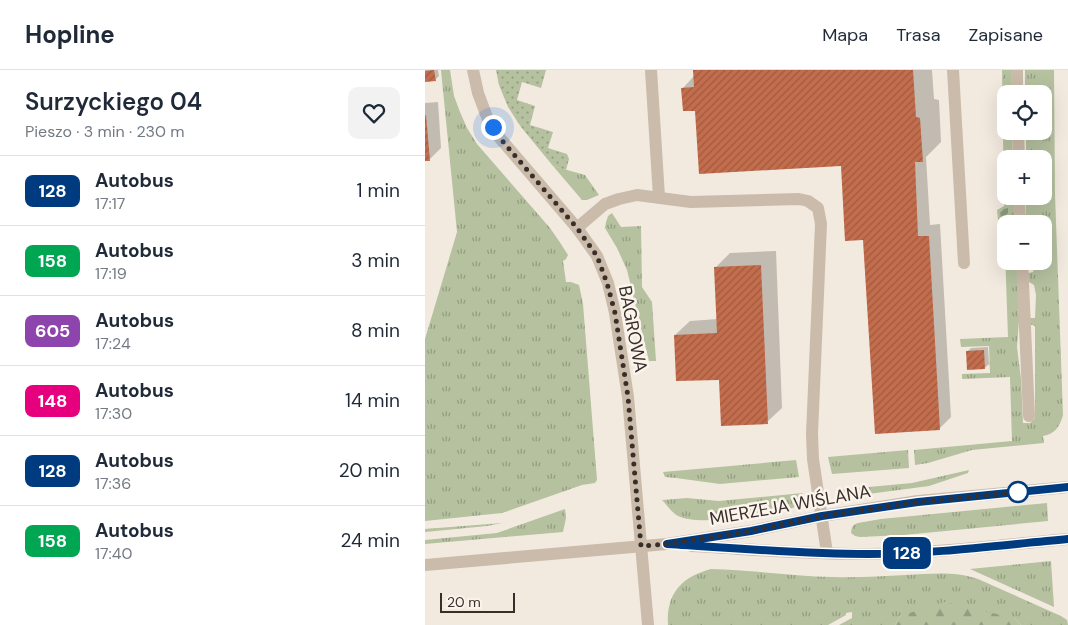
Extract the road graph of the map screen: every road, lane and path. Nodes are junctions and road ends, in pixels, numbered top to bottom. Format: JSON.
{"nodes":[{"id":1,"x":473,"y":70,"type":"edge"},
{"id":2,"x":651,"y":70,"type":"edge"},
{"id":3,"x":953,"y":70,"type":"edge"},
{"id":4,"x":1017,"y":70,"type":"edge"},
{"id":5,"x":1017,"y":85,"type":"edge"},
{"id":6,"x":659,"y":197,"type":"junction"},
{"id":7,"x":577,"y":228,"type":"junction"},
{"id":8,"x":964,"y":263,"type":"dead end"},
{"id":9,"x":1021,"y":270,"type":"edge"},
{"id":10,"x":1029,"y":416,"type":"dead end"},
{"id":11,"x":1068,"y":487,"type":"edge"},
{"id":12,"x":822,"y":516,"type":"junction"},
{"id":13,"x":1068,"y":539,"type":"edge"},
{"id":14,"x":667,"y":544,"type":"junction"},
{"id":15,"x":641,"y":546,"type":"junction"},
{"id":16,"x":827,"y":553,"type":"junction"},
{"id":17,"x":425,"y":565,"type":"edge"},
{"id":18,"x":648,"y":625,"type":"edge"}],
"edges":[{"from":1,"to":7,"type":"street","name":"BAGROWA"},
{"from":2,"to":6,"type":"street"},
{"from":3,"to":8,"type":"street"},
{"from":4,"to":5,"type":"street"},
{"from":6,"to":7,"type":"street"},
{"from":6,"to":12,"type":"street"},
{"from":7,"to":15,"type":"street","name":"BAGROWA"},
{"from":9,"to":10,"type":"street"},
{"from":11,"to":12,"type":"street","name":"MIERZEJA WIŚLANA"},
{"from":12,"to":14,"type":"street","name":"MIERZEJA WIŚLANA"},
{"from":12,"to":16,"type":"street"},
{"from":13,"to":16,"type":"street","name":"MIERZEJA WIŚLANA"},
{"from":14,"to":15,"type":"street","name":"MIERZEJA WIŚLANA"},
{"from":14,"to":16,"type":"street","name":"MIERZEJA WIŚLANA"},
{"from":15,"to":17,"type":"street","name":"MIERZEJA WIŚLANA"},
{"from":15,"to":18,"type":"street","name":"BAGROWA"}]}
